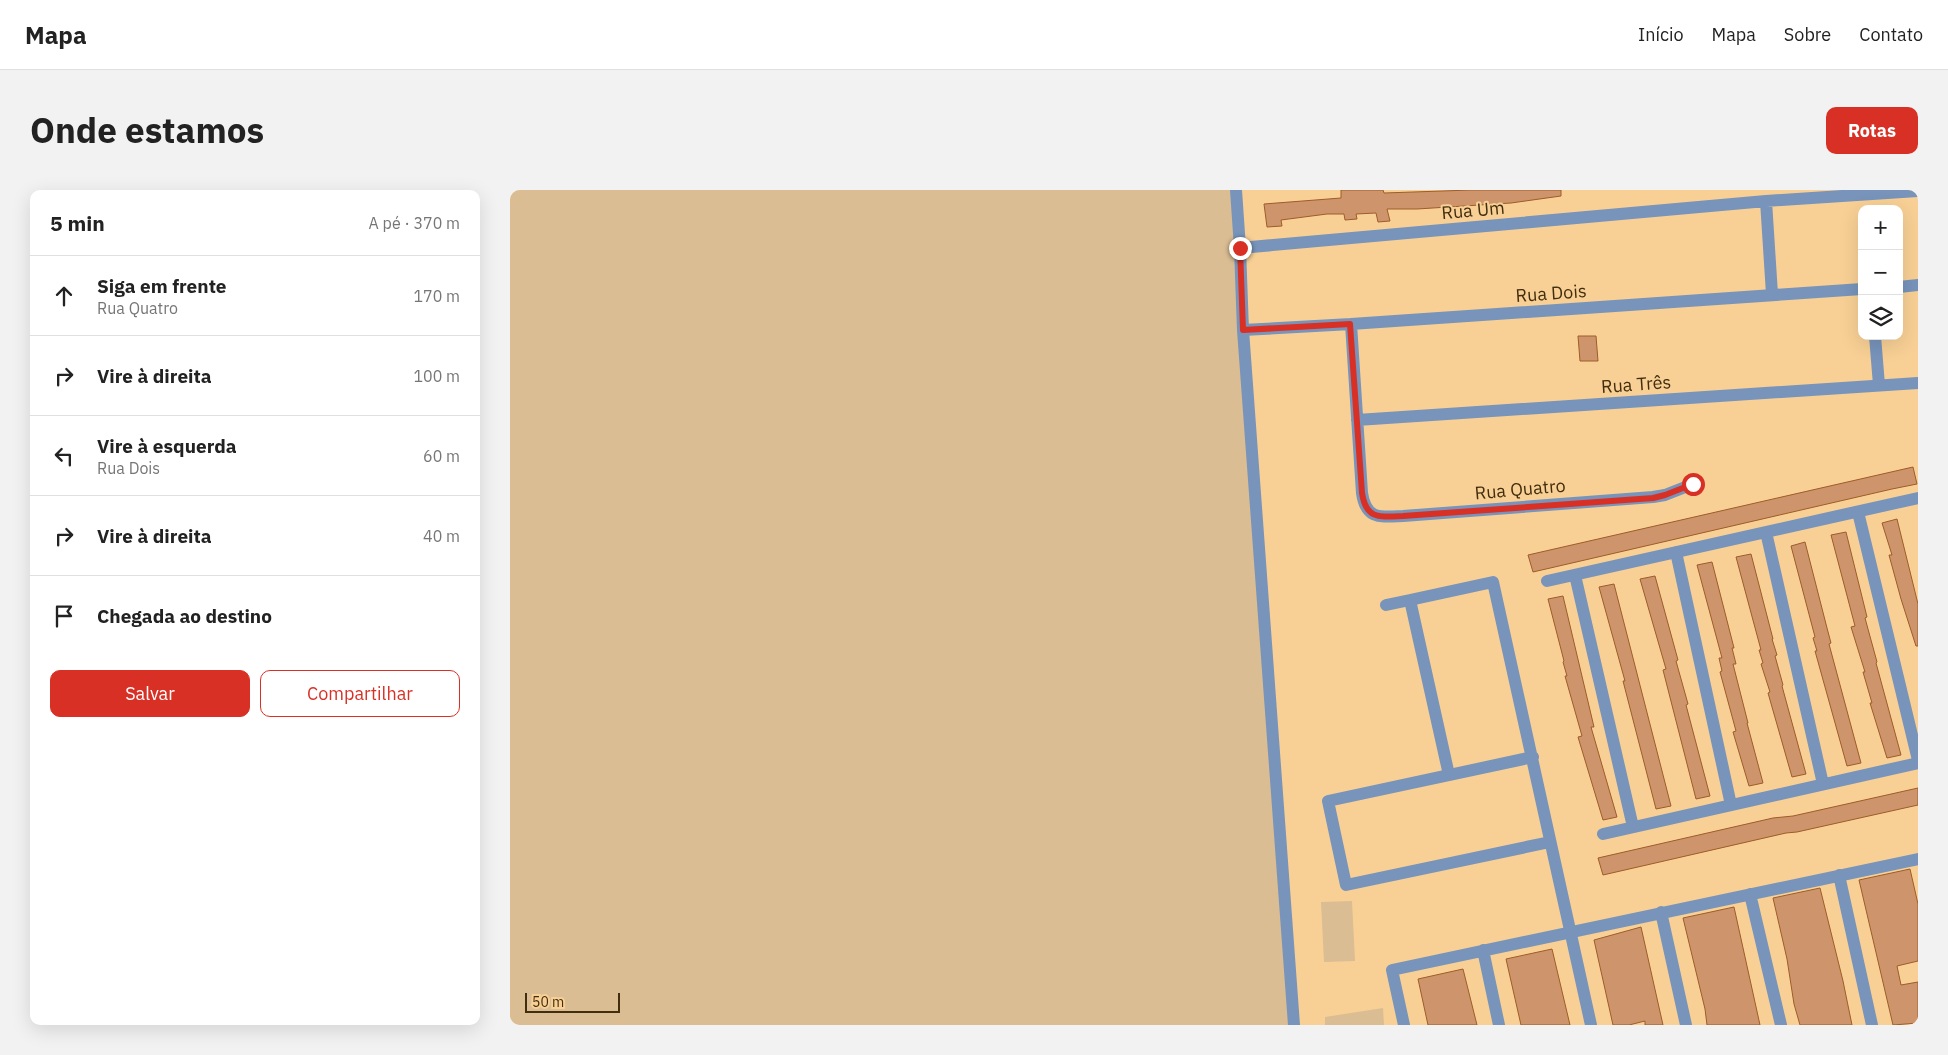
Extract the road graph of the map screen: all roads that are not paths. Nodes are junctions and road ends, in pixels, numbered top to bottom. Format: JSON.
{"nodes":[{"id":1,"x":1236,"y":190,"type":"edge"},
{"id":2,"x":1918,"y":191,"type":"edge"},
{"id":3,"x":1766,"y":201,"type":"junction"},
{"id":4,"x":1240,"y":248,"type":"junction"},
{"id":5,"x":1918,"y":285,"type":"edge"},
{"id":6,"x":1903,"y":287,"type":"edge"},
{"id":7,"x":1858,"y":289,"type":"edge"},
{"id":8,"x":1772,"y":294,"type":"junction"},
{"id":9,"x":1350,"y":324,"type":"junction"},
{"id":10,"x":1243,"y":330,"type":"junction"},
{"id":11,"x":1875,"y":340,"type":"edge"},
{"id":12,"x":1918,"y":383,"type":"edge"},
{"id":13,"x":1879,"y":385,"type":"junction"},
{"id":14,"x":1357,"y":420,"type":"junction"},
{"id":15,"x":1693,"y":484,"type":"dead end"},
{"id":16,"x":1918,"y":498,"type":"edge"},
{"id":17,"x":1858,"y":512,"type":"junction"},
{"id":18,"x":1766,"y":532,"type":"junction"},
{"id":19,"x":1676,"y":552,"type":"junction"},
{"id":20,"x":1575,"y":575,"type":"junction"},
{"id":21,"x":1547,"y":581,"type":"dead end"},
{"id":22,"x":1410,"y":600,"type":"junction"},
{"id":23,"x":1386,"y":605,"type":"dead end"},
{"id":24,"x":1533,"y":757,"type":"junction"},
{"id":25,"x":1918,"y":762,"type":"edge"},
{"id":26,"x":1449,"y":775,"type":"junction"},
{"id":27,"x":1823,"y":784,"type":"junction"},
{"id":28,"x":1730,"y":805,"type":"junction"},
{"id":29,"x":1633,"y":828,"type":"junction"},
{"id":30,"x":1603,"y":834,"type":"dead end"},
{"id":31,"x":1550,"y":842,"type":"junction"},
{"id":32,"x":1918,"y":859,"type":"edge"},
{"id":33,"x":1838,"y":875,"type":"junction"},
{"id":34,"x":1750,"y":894,"type":"junction"},
{"id":35,"x":1661,"y":912,"type":"junction"},
{"id":36,"x":1570,"y":931,"type":"junction"},
{"id":37,"x":1483,"y":950,"type":"junction"},
{"id":38,"x":1294,"y":1025,"type":"edge"},
{"id":39,"x":1404,"y":1025,"type":"edge"},
{"id":40,"x":1499,"y":1025,"type":"edge"},
{"id":41,"x":1591,"y":1025,"type":"edge"},
{"id":42,"x":1686,"y":1025,"type":"edge"},
{"id":43,"x":1781,"y":1025,"type":"edge"},
{"id":44,"x":1872,"y":1025,"type":"edge"}],
"edges":[{"from":1,"to":4,"type":"street"},
{"from":2,"to":3,"type":"street","name":"Rua Um"},
{"from":3,"to":4,"type":"street","name":"Rua Um"},
{"from":3,"to":8,"type":"street"},
{"from":4,"to":10,"type":"street"},
{"from":5,"to":6,"type":"street"},
{"from":7,"to":8,"type":"street","name":"Rua Dois"},
{"from":8,"to":9,"type":"street","name":"Rua Dois"},
{"from":9,"to":10,"type":"street","name":"Rua Dois"},
{"from":9,"to":14,"type":"street"},
{"from":10,"to":38,"type":"street"},
{"from":11,"to":13,"type":"street"},
{"from":12,"to":13,"type":"street","name":"Rua Três"},
{"from":13,"to":14,"type":"street","name":"Rua Três"},
{"from":14,"to":15,"type":"street","name":"Rua Quatro"},
{"from":16,"to":17,"type":"street"},
{"from":17,"to":18,"type":"street"},
{"from":17,"to":25,"type":"street"},
{"from":18,"to":19,"type":"street"},
{"from":18,"to":27,"type":"street"},
{"from":19,"to":20,"type":"street"},
{"from":19,"to":28,"type":"street"},
{"from":20,"to":21,"type":"street"},
{"from":20,"to":29,"type":"street"},
{"from":22,"to":23,"type":"street"},
{"from":22,"to":24,"type":"street"},
{"from":22,"to":26,"type":"street"},
{"from":24,"to":26,"type":"street"},
{"from":24,"to":31,"type":"street"},
{"from":25,"to":27,"type":"street"},
{"from":26,"to":31,"type":"street"},
{"from":27,"to":28,"type":"street"},
{"from":28,"to":29,"type":"street"},
{"from":29,"to":30,"type":"street"},
{"from":31,"to":36,"type":"street"},
{"from":32,"to":33,"type":"street"},
{"from":33,"to":34,"type":"street"},
{"from":33,"to":44,"type":"street"},
{"from":34,"to":35,"type":"street"},
{"from":34,"to":43,"type":"street"},
{"from":35,"to":36,"type":"street"},
{"from":35,"to":42,"type":"street"},
{"from":36,"to":37,"type":"street"},
{"from":36,"to":41,"type":"street"},
{"from":37,"to":39,"type":"street"},
{"from":37,"to":40,"type":"street"}]}
